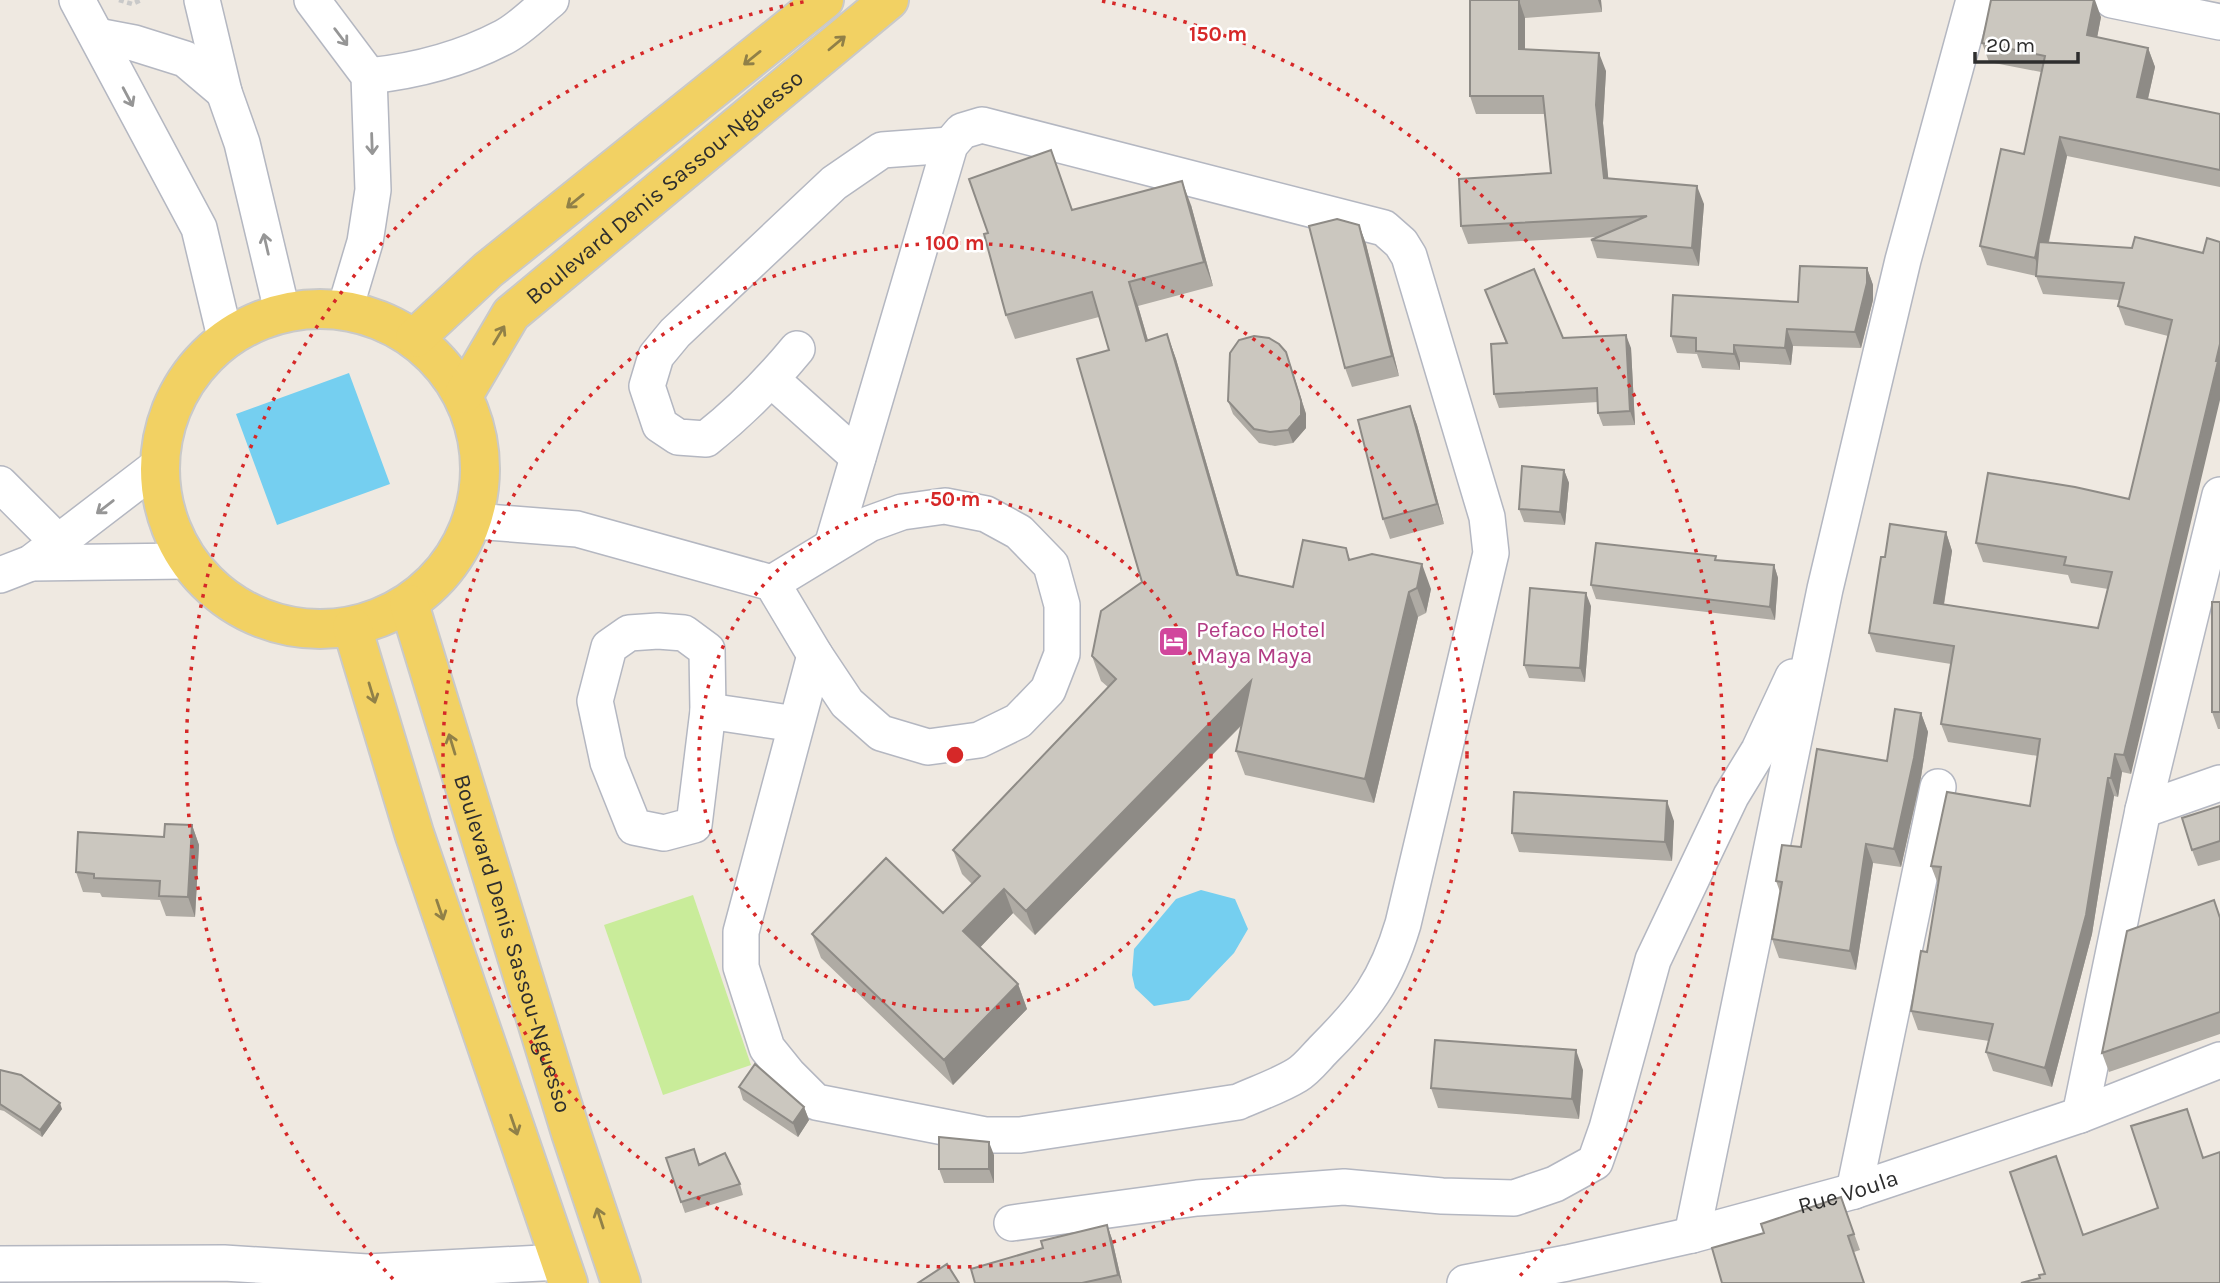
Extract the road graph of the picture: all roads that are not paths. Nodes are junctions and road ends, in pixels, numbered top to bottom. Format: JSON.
{"nodes":[{"id":1,"x":77,"y":0,"type":"edge"},
{"id":2,"x":202,"y":0,"type":"edge"},
{"id":3,"x":312,"y":0,"type":"edge"},
{"id":4,"x":551,"y":0,"type":"edge"},
{"id":5,"x":824,"y":0,"type":"edge"},
{"id":6,"x":889,"y":0,"type":"edge"},
{"id":7,"x":1974,"y":0,"type":"edge"},
{"id":8,"x":2112,"y":0,"type":"edge"},
{"id":9,"x":2220,"y":22,"type":"edge"},
{"id":10,"x":97,"y":36,"type":"junction"},
{"id":11,"x":369,"y":76,"type":"junction"},
{"id":12,"x":224,"y":92,"type":"junction"},
{"id":13,"x":950,"y":145,"type":"junction"},
{"id":14,"x":345,"y":309,"type":"junction"},
{"id":15,"x":282,"y":311,"type":"junction"},
{"id":16,"x":225,"y":337,"type":"junction"},
{"id":17,"x":415,"y":338,"type":"junction"},
{"id":18,"x":797,"y":349,"type":"dead end"},
{"id":19,"x":772,"y":380,"type":"junction"},
{"id":20,"x":464,"y":394,"type":"junction"},
{"id":21,"x":858,"y":457,"type":"junction"},
{"id":22,"x":159,"y":465,"type":"junction"},
{"id":23,"x":0,"y":484,"type":"edge"},
{"id":24,"x":2220,"y":495,"type":"edge"},
{"id":25,"x":474,"y":521,"type":"junction"},
{"id":26,"x":59,"y":542,"type":"junction"},
{"id":27,"x":832,"y":547,"type":"junction"},
{"id":28,"x":185,"y":561,"type":"junction"},
{"id":29,"x":15,"y":569,"type":"edge"},
{"id":30,"x":772,"y":583,"type":"junction"},
{"id":31,"x":409,"y":604,"type":"junction"},
{"id":32,"x":352,"y":628,"type":"junction"},
{"id":33,"x":1816,"y":633,"type":"junction"},
{"id":34,"x":815,"y":655,"type":"junction"},
{"id":35,"x":708,"y":711,"type":"junction"},
{"id":36,"x":796,"y":724,"type":"junction"},
{"id":37,"x":2220,"y":783,"type":"edge"},
{"id":38,"x":1938,"y":787,"type":"dead end"},
{"id":39,"x":2143,"y":810,"type":"junction"},
{"id":40,"x":2220,"y":1060,"type":"edge"},
{"id":41,"x":2080,"y":1115,"type":"junction"},
{"id":42,"x":1854,"y":1191,"type":"junction"},
{"id":43,"x":1012,"y":1223,"type":"dead end"},
{"id":44,"x":1692,"y":1235,"type":"junction"},
{"id":45,"x":0,"y":1264,"type":"edge"},
{"id":46,"x":565,"y":1272,"type":"edge"},
{"id":47,"x":621,"y":1283,"type":"edge"},
{"id":48,"x":1465,"y":1283,"type":"edge"}],
"edges":[{"from":1,"to":10,"type":"street"},
{"from":2,"to":12,"type":"street"},
{"from":3,"to":11,"type":"street","one_way":true},
{"from":4,"to":11,"type":"street"},
{"from":5,"to":17,"type":"main road","name":"Boulevard Denis Sassou-Nguesso","one_way":true},
{"from":20,"to":6,"type":"main road","name":"Boulevard Denis Sassou-Nguesso","one_way":true},
{"from":7,"to":33,"type":"street"},
{"from":8,"to":9,"type":"street"},
{"from":10,"to":12,"type":"street"},
{"from":10,"to":16,"type":"street","one_way":true},
{"from":11,"to":14,"type":"street","one_way":true},
{"from":15,"to":12,"type":"street","one_way":true},
{"from":13,"to":19,"type":"street"},
{"from":13,"to":21,"type":"street"},
{"from":13,"to":36,"type":"street"},
{"from":14,"to":15,"type":"main road"},
{"from":14,"to":17,"type":"main road"},
{"from":15,"to":16,"type":"main road"},
{"from":16,"to":22,"type":"main road"},
{"from":17,"to":20,"type":"main road"},
{"from":18,"to":19,"type":"street"},
{"from":19,"to":21,"type":"street"},
{"from":20,"to":25,"type":"main road"},
{"from":21,"to":27,"type":"street"},
{"from":22,"to":26,"type":"street","one_way":true},
{"from":22,"to":28,"type":"main road"},
{"from":23,"to":26,"type":"street"},
{"from":24,"to":39,"type":"street"},
{"from":25,"to":30,"type":"street"},
{"from":25,"to":31,"type":"main road"},
{"from":26,"to":29,"type":"street"},
{"from":27,"to":30,"type":"street"},
{"from":27,"to":34,"type":"street"},
{"from":28,"to":29,"type":"street"},
{"from":28,"to":32,"type":"main road"},
{"from":30,"to":34,"type":"street"},
{"from":31,"to":32,"type":"main road"},
{"from":47,"to":31,"type":"main road","name":"Boulevard Denis Sassou-Nguesso","one_way":true},
{"from":32,"to":46,"type":"main road","one_way":true},
{"from":33,"to":43,"type":"street"},
{"from":33,"to":44,"type":"street"},
{"from":34,"to":36,"type":"street"},
{"from":35,"to":35,"type":"street"},
{"from":35,"to":36,"type":"street"},
{"from":37,"to":39,"type":"street"},
{"from":38,"to":42,"type":"street"},
{"from":39,"to":41,"type":"street"},
{"from":40,"to":41,"type":"street","name":"Rue Voula"},
{"from":41,"to":42,"type":"street","name":"Rue Voula"},
{"from":42,"to":44,"type":"street","name":"Rue Voula"},
{"from":44,"to":48,"type":"street","name":"Rue Voula"},
{"from":45,"to":46,"type":"street"}]}
